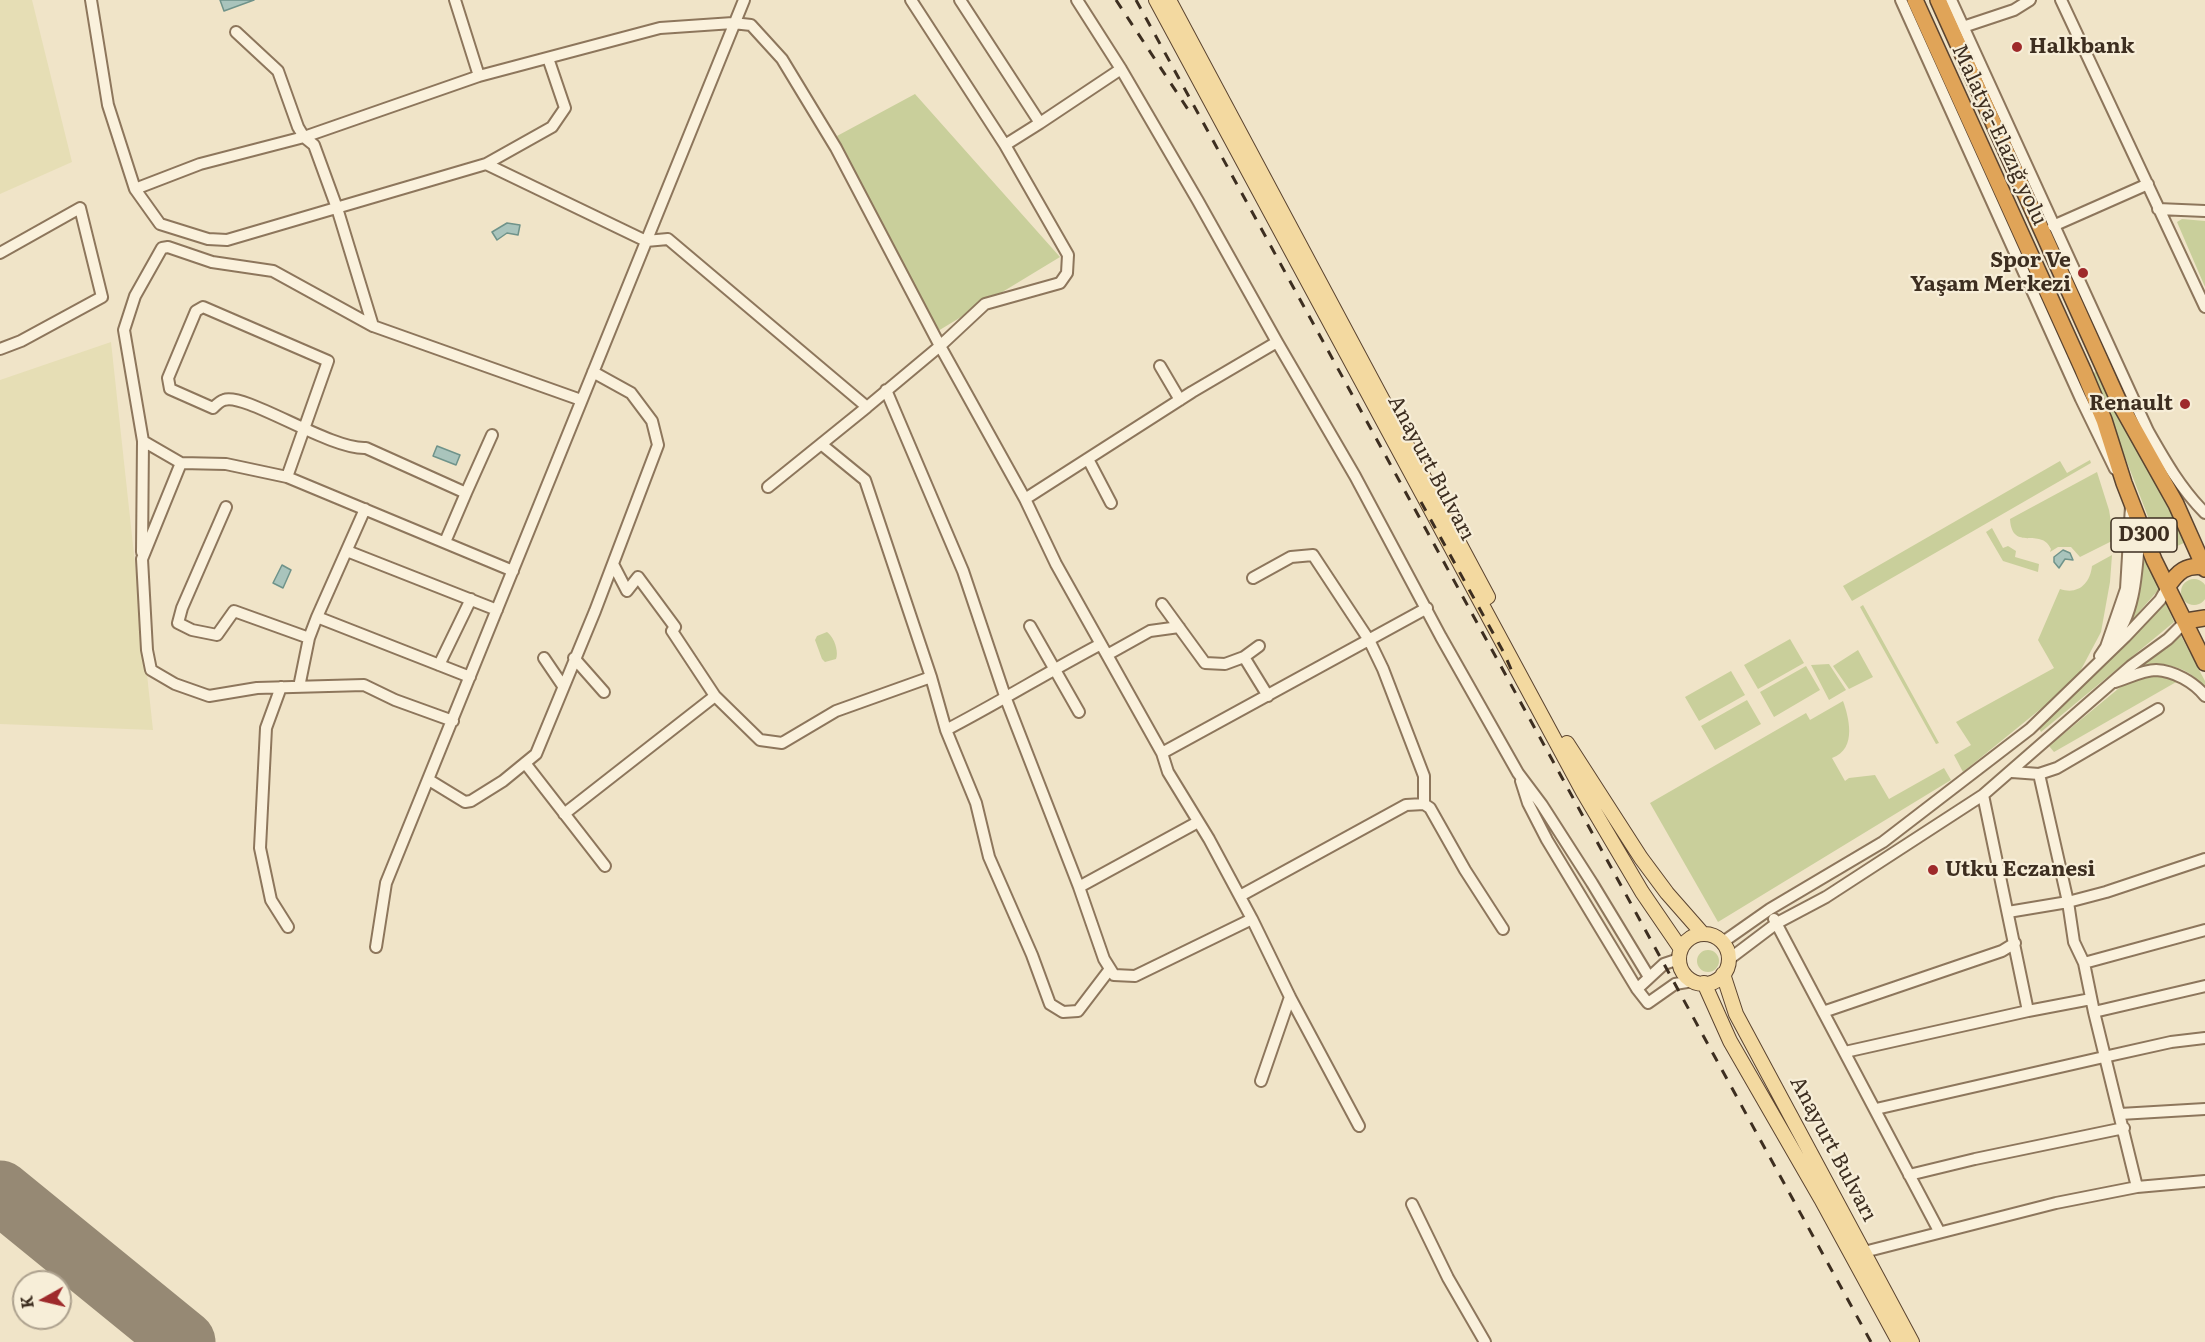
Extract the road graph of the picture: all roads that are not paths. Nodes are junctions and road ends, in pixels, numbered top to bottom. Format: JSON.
{"nodes":[{"id":1,"x":91,"y":0,"type":"edge"},
{"id":2,"x":455,"y":0,"type":"edge"},
{"id":3,"x":744,"y":0,"type":"edge"},
{"id":4,"x":911,"y":0,"type":"edge"},
{"id":5,"x":960,"y":0,"type":"edge"},
{"id":6,"x":1077,"y":0,"type":"edge"},
{"id":7,"x":1156,"y":0,"type":"edge"},
{"id":8,"x":1168,"y":0,"type":"edge"},
{"id":9,"x":1901,"y":0,"type":"edge"},
{"id":10,"x":1915,"y":0,"type":"edge"},
{"id":11,"x":1938,"y":0,"type":"edge"},
{"id":12,"x":1951,"y":0,"type":"edge"},
{"id":13,"x":2030,"y":0,"type":"edge"},
{"id":14,"x":2061,"y":0,"type":"edge"},
{"id":15,"x":733,"y":23,"type":"junction"},
{"id":16,"x":1963,"y":27,"type":"junction"},
{"id":17,"x":236,"y":32,"type":"dead end"},
{"id":18,"x":548,"y":58,"type":"junction"},
{"id":19,"x":1121,"y":69,"type":"junction"},
{"id":20,"x":479,"y":76,"type":"junction"},
{"id":21,"x":1040,"y":123,"type":"junction"},
{"id":22,"x":304,"y":137,"type":"junction"},
{"id":23,"x":1005,"y":146,"type":"junction"},
{"id":24,"x":486,"y":164,"type":"junction"},
{"id":25,"x":2148,"y":184,"type":"junction"},
{"id":26,"x":135,"y":189,"type":"junction"},
{"id":27,"x":337,"y":208,"type":"junction"},
{"id":28,"x":2158,"y":209,"type":"junction"},
{"id":29,"x":2205,"y":211,"type":"edge"},
{"id":30,"x":2053,"y":226,"type":"junction"},
{"id":31,"x":646,"y":241,"type":"junction"},
{"id":32,"x":0,"y":253,"type":"edge"},
{"id":33,"x":2205,"y":307,"type":"edge"},
{"id":34,"x":373,"y":326,"type":"junction"},
{"id":35,"x":1276,"y":342,"type":"junction"},
{"id":36,"x":940,"y":346,"type":"junction"},
{"id":37,"x":0,"y":349,"type":"edge"},
{"id":38,"x":1160,"y":366,"type":"dead end"},
{"id":39,"x":593,"y":372,"type":"junction"},
{"id":40,"x":886,"y":390,"type":"junction"},
{"id":41,"x":581,"y":400,"type":"junction"},
{"id":42,"x":1180,"y":400,"type":"junction"},
{"id":43,"x":867,"y":406,"type":"junction"},
{"id":44,"x":303,"y":429,"type":"junction"},
{"id":45,"x":2148,"y":431,"type":"junction"},
{"id":46,"x":492,"y":435,"type":"dead end"},
{"id":47,"x":143,"y":441,"type":"junction"},
{"id":48,"x":820,"y":444,"type":"junction"},
{"id":49,"x":1088,"y":459,"type":"junction"},
{"id":50,"x":181,"y":463,"type":"junction"},
{"id":51,"x":287,"y":477,"type":"junction"},
{"id":52,"x":2124,"y":483,"type":"junction"},
{"id":53,"x":768,"y":487,"type":"dead end"},
{"id":54,"x":466,"y":493,"type":"junction"},
{"id":55,"x":1025,"y":499,"type":"junction"},
{"id":56,"x":2131,"y":499,"type":"junction"},
{"id":57,"x":1111,"y":503,"type":"dead end"},
{"id":58,"x":2176,"y":504,"type":"junction"},
{"id":59,"x":226,"y":507,"type":"dead end"},
{"id":60,"x":365,"y":509,"type":"junction"},
{"id":61,"x":2205,"y":513,"type":"edge"},
{"id":62,"x":2140,"y":523,"type":"junction"},
{"id":63,"x":445,"y":542,"type":"junction"},
{"id":64,"x":347,"y":551,"type":"junction"},
{"id":65,"x":142,"y":559,"type":"junction"},
{"id":66,"x":613,"y":564,"type":"junction"},
{"id":67,"x":2205,"y":567,"type":"edge"},
{"id":68,"x":513,"y":571,"type":"junction"},
{"id":69,"x":1253,"y":578,"type":"dead end"},
{"id":70,"x":2168,"y":586,"type":"junction"},
{"id":71,"x":471,"y":599,"type":"junction"},
{"id":72,"x":1162,"y":604,"type":"dead end"},
{"id":73,"x":1427,"y":608,"type":"junction"},
{"id":74,"x":497,"y":610,"type":"junction"},
{"id":75,"x":317,"y":617,"type":"junction"},
{"id":76,"x":2205,"y":618,"type":"edge"},
{"id":77,"x":2186,"y":621,"type":"junction"},
{"id":78,"x":1030,"y":626,"type":"dead end"},
{"id":79,"x":1179,"y":627,"type":"junction"},
{"id":80,"x":309,"y":638,"type":"junction"},
{"id":81,"x":1369,"y":640,"type":"junction"},
{"id":82,"x":1101,"y":644,"type":"junction"},
{"id":83,"x":1259,"y":646,"type":"dead end"},
{"id":84,"x":2106,"y":647,"type":"junction"},
{"id":85,"x":2197,"y":649,"type":"junction"},
{"id":86,"x":1107,"y":655,"type":"junction"},
{"id":87,"x":1244,"y":657,"type":"junction"},
{"id":88,"x":544,"y":658,"type":"dead end"},
{"id":89,"x":574,"y":658,"type":"junction"},
{"id":90,"x":2205,"y":663,"type":"edge"},
{"id":91,"x":439,"y":665,"type":"junction"},
{"id":92,"x":1055,"y":668,"type":"junction"},
{"id":93,"x":2205,"y":673,"type":"edge"},
{"id":94,"x":470,"y":677,"type":"junction"},
{"id":95,"x":931,"y":677,"type":"junction"},
{"id":96,"x":2084,"y":678,"type":"junction"},
{"id":97,"x":2112,"y":683,"type":"junction"},
{"id":98,"x":563,"y":686,"type":"junction"},
{"id":99,"x":281,"y":687,"type":"junction"},
{"id":100,"x":299,"y":687,"type":"junction"},
{"id":101,"x":604,"y":692,"type":"dead end"},
{"id":102,"x":715,"y":696,"type":"junction"},
{"id":103,"x":1268,"y":696,"type":"junction"},
{"id":104,"x":2205,"y":696,"type":"edge"},
{"id":105,"x":1006,"y":699,"type":"junction"},
{"id":106,"x":2158,"y":709,"type":"dead end"},
{"id":107,"x":1079,"y":712,"type":"dead end"},
{"id":108,"x":453,"y":721,"type":"junction"},
{"id":109,"x":946,"y":730,"type":"junction"},
{"id":110,"x":1162,"y":753,"type":"junction"},
{"id":111,"x":525,"y":764,"type":"junction"},
{"id":112,"x":2012,"y":772,"type":"junction"},
{"id":113,"x":1518,"y":773,"type":"junction"},
{"id":114,"x":2039,"y":774,"type":"junction"},
{"id":115,"x":429,"y":780,"type":"junction"},
{"id":116,"x":1983,"y":795,"type":"junction"},
{"id":117,"x":1424,"y":804,"type":"junction"},
{"id":118,"x":564,"y":814,"type":"junction"},
{"id":119,"x":1197,"y":822,"type":"junction"},
{"id":120,"x":2205,"y":859,"type":"edge"},
{"id":121,"x":605,"y":867,"type":"dead end"},
{"id":122,"x":1079,"y":887,"type":"junction"},
{"id":123,"x":1240,"y":896,"type":"junction"},
{"id":124,"x":2068,"y":902,"type":"junction"},
{"id":125,"x":1770,"y":909,"type":"junction"},
{"id":126,"x":2008,"y":912,"type":"junction"},
{"id":127,"x":1252,"y":918,"type":"junction"},
{"id":128,"x":1777,"y":923,"type":"junction"},
{"id":129,"x":288,"y":927,"type":"dead end"},
{"id":130,"x":1503,"y":929,"type":"dead end"},
{"id":131,"x":2204,"y":933,"type":"edge"},
{"id":132,"x":1703,"y":934,"type":"junction"},
{"id":133,"x":1723,"y":942,"type":"junction"},
{"id":134,"x":2015,"y":943,"type":"junction"},
{"id":135,"x":376,"y":947,"type":"dead end"},
{"id":136,"x":1680,"y":954,"type":"junction"},
{"id":137,"x":1728,"y":960,"type":"junction"},
{"id":138,"x":2084,"y":963,"type":"junction"},
{"id":139,"x":1110,"y":969,"type":"junction"},
{"id":140,"x":1723,"y":974,"type":"junction"},
{"id":141,"x":1649,"y":977,"type":"junction"},
{"id":142,"x":1699,"y":982,"type":"junction"},
{"id":143,"x":2205,"y":986,"type":"edge"},
{"id":144,"x":1637,"y":989,"type":"junction"},
{"id":145,"x":1290,"y":997,"type":"junction"},
{"id":146,"x":2091,"y":999,"type":"junction"},
{"id":147,"x":2028,"y":1011,"type":"junction"},
{"id":148,"x":1823,"y":1012,"type":"junction"},
{"id":149,"x":2094,"y":1012,"type":"junction"},
{"id":150,"x":2205,"y":1038,"type":"edge"},
{"id":151,"x":1845,"y":1052,"type":"junction"},
{"id":152,"x":2104,"y":1057,"type":"junction"},
{"id":153,"x":1261,"y":1081,"type":"dead end"},
{"id":154,"x":1876,"y":1109,"type":"junction"},
{"id":155,"x":2205,"y":1109,"type":"edge"},
{"id":156,"x":2120,"y":1114,"type":"junction"},
{"id":157,"x":1359,"y":1126,"type":"dead end"},
{"id":158,"x":2124,"y":1128,"type":"junction"},
{"id":159,"x":1909,"y":1175,"type":"junction"},
{"id":160,"x":2205,"y":1181,"type":"edge"},
{"id":161,"x":2137,"y":1187,"type":"junction"},
{"id":162,"x":1412,"y":1204,"type":"dead end"},
{"id":163,"x":1939,"y":1232,"type":"junction"},
{"id":164,"x":1864,"y":1251,"type":"junction"},
{"id":165,"x":1485,"y":1342,"type":"edge"},
{"id":166,"x":1899,"y":1342,"type":"edge"},
{"id":167,"x":1912,"y":1342,"type":"edge"}],
"edges":[{"from":1,"to":26,"type":"street"},
{"from":2,"to":20,"type":"street"},
{"from":3,"to":15,"type":"street"},
{"from":4,"to":23,"type":"street"},
{"from":5,"to":21,"type":"street"},
{"from":6,"to":19,"type":"street"},
{"from":7,"to":136,"type":"main road","name":"Anayurt Bulvarı"},
{"from":8,"to":132,"type":"main road","name":"Anayurt Bulvarı"},
{"from":9,"to":52,"type":"street"},
{"from":10,"to":52,"type":"highway","name":"Malatya-Elazığ yolu","number":"D300"},
{"from":11,"to":58,"type":"highway","name":"Malatya-Elazığ yolu","number":"D300"},
{"from":12,"to":16,"type":"street"},
{"from":13,"to":16,"type":"street"},
{"from":14,"to":25,"type":"street"},
{"from":15,"to":18,"type":"street"},
{"from":15,"to":31,"type":"street"},
{"from":15,"to":36,"type":"street"},
{"from":16,"to":30,"type":"street"},
{"from":17,"to":22,"type":"street"},
{"from":18,"to":20,"type":"street"},
{"from":18,"to":24,"type":"street"},
{"from":19,"to":21,"type":"street"},
{"from":19,"to":35,"type":"street"},
{"from":20,"to":22,"type":"street"},
{"from":21,"to":23,"type":"street"},
{"from":22,"to":26,"type":"street"},
{"from":22,"to":27,"type":"street"},
{"from":23,"to":36,"type":"street"},
{"from":24,"to":27,"type":"street"},
{"from":24,"to":31,"type":"street"},
{"from":25,"to":28,"type":"street"},
{"from":25,"to":30,"type":"street"},
{"from":26,"to":27,"type":"street"},
{"from":27,"to":34,"type":"street"},
{"from":28,"to":29,"type":"street"},
{"from":28,"to":33,"type":"street"},
{"from":30,"to":45,"type":"street"},
{"from":31,"to":39,"type":"street"},
{"from":31,"to":43,"type":"street"},
{"from":32,"to":37,"type":"street"},
{"from":34,"to":41,"type":"street"},
{"from":34,"to":47,"type":"street"},
{"from":35,"to":42,"type":"street"},
{"from":35,"to":73,"type":"street"},
{"from":36,"to":40,"type":"street"},
{"from":36,"to":55,"type":"street"},
{"from":38,"to":42,"type":"street"},
{"from":39,"to":41,"type":"street"},
{"from":39,"to":66,"type":"street"},
{"from":40,"to":43,"type":"street"},
{"from":40,"to":105,"type":"street"},
{"from":41,"to":68,"type":"street"},
{"from":42,"to":49,"type":"street"},
{"from":43,"to":48,"type":"street"},
{"from":44,"to":44,"type":"street"},
{"from":44,"to":51,"type":"street"},
{"from":44,"to":54,"type":"street"},
{"from":45,"to":58,"type":"highway"},
{"from":45,"to":61,"type":"street"},
{"from":46,"to":54,"type":"street"},
{"from":47,"to":50,"type":"street"},
{"from":47,"to":65,"type":"street"},
{"from":48,"to":53,"type":"street"},
{"from":48,"to":95,"type":"street"},
{"from":49,"to":55,"type":"street"},
{"from":49,"to":57,"type":"street"},
{"from":50,"to":51,"type":"street"},
{"from":50,"to":65,"type":"street"},
{"from":51,"to":60,"type":"street"},
{"from":52,"to":56,"type":"highway","name":"Malatya-Elazığ yolu","number":"D300"},
{"from":54,"to":63,"type":"street"},
{"from":55,"to":82,"type":"street"},
{"from":56,"to":62,"type":"highway","name":"Malatya-Elazığ yolu","number":"D300"},
{"from":56,"to":84,"type":"street"},
{"from":58,"to":67,"type":"highway","name":"Malatya-Elazığ yolu","number":"D300"},
{"from":59,"to":80,"type":"street"},
{"from":60,"to":63,"type":"street"},
{"from":60,"to":64,"type":"street"},
{"from":62,"to":70,"type":"highway","name":"Malatya-Elazığ yolu","number":"D300"},
{"from":62,"to":84,"type":"street"},
{"from":63,"to":68,"type":"street"},
{"from":64,"to":71,"type":"street"},
{"from":64,"to":75,"type":"street"},
{"from":65,"to":99,"type":"street"},
{"from":66,"to":89,"type":"street"},
{"from":66,"to":102,"type":"street"},
{"from":67,"to":70,"type":"highway"},
{"from":68,"to":74,"type":"street"},
{"from":69,"to":81,"type":"street"},
{"from":70,"to":77,"type":"highway","name":"Malatya-Elazığ yolu"},
{"from":70,"to":96,"type":"street"},
{"from":71,"to":74,"type":"street"},
{"from":71,"to":91,"type":"street"},
{"from":72,"to":79,"type":"street"},
{"from":73,"to":81,"type":"street"},
{"from":73,"to":113,"type":"street"},
{"from":74,"to":94,"type":"street"},
{"from":75,"to":80,"type":"street"},
{"from":75,"to":91,"type":"street"},
{"from":76,"to":77,"type":"highway"},
{"from":77,"to":85,"type":"highway"},
{"from":77,"to":97,"type":"street"},
{"from":78,"to":92,"type":"street"},
{"from":79,"to":86,"type":"street"},
{"from":79,"to":87,"type":"street"},
{"from":80,"to":100,"type":"street"},
{"from":81,"to":103,"type":"street"},
{"from":81,"to":117,"type":"street"},
{"from":82,"to":86,"type":"street"},
{"from":82,"to":92,"type":"street"},
{"from":83,"to":87,"type":"street"},
{"from":84,"to":96,"type":"street"},
{"from":85,"to":90,"type":"highway"},
{"from":85,"to":93,"type":"street"},
{"from":86,"to":110,"type":"street"},
{"from":87,"to":103,"type":"street"},
{"from":88,"to":98,"type":"street"},
{"from":89,"to":98,"type":"street"},
{"from":89,"to":101,"type":"street"},
{"from":91,"to":94,"type":"street"},
{"from":92,"to":105,"type":"street"},
{"from":92,"to":107,"type":"street"},
{"from":94,"to":108,"type":"street"},
{"from":95,"to":102,"type":"street"},
{"from":95,"to":109,"type":"street"},
{"from":96,"to":125,"type":"street"},
{"from":97,"to":104,"type":"street"},
{"from":97,"to":112,"type":"street"},
{"from":98,"to":111,"type":"street"},
{"from":99,"to":100,"type":"street"},
{"from":99,"to":129,"type":"street"},
{"from":100,"to":108,"type":"street"},
{"from":102,"to":118,"type":"street"},
{"from":103,"to":110,"type":"street"},
{"from":105,"to":109,"type":"street"},
{"from":105,"to":122,"type":"street"},
{"from":106,"to":114,"type":"street"},
{"from":108,"to":115,"type":"street"},
{"from":109,"to":139,"type":"street"},
{"from":110,"to":119,"type":"street"},
{"from":111,"to":115,"type":"street"},
{"from":111,"to":118,"type":"street"},
{"from":112,"to":114,"type":"street"},
{"from":112,"to":116,"type":"street"},
{"from":113,"to":141,"type":"street"},
{"from":113,"to":144,"type":"street"},
{"from":114,"to":124,"type":"street"},
{"from":115,"to":135,"type":"street"},
{"from":116,"to":126,"type":"street"},
{"from":116,"to":128,"type":"street"},
{"from":117,"to":123,"type":"street"},
{"from":117,"to":130,"type":"street"},
{"from":118,"to":121,"type":"street"},
{"from":119,"to":122,"type":"street"},
{"from":119,"to":123,"type":"street"},
{"from":120,"to":124,"type":"street"},
{"from":122,"to":139,"type":"street"},
{"from":123,"to":127,"type":"street"},
{"from":124,"to":126,"type":"street"},
{"from":124,"to":138,"type":"street"},
{"from":125,"to":128,"type":"street"},
{"from":125,"to":133,"type":"street"},
{"from":126,"to":134,"type":"street"},
{"from":127,"to":139,"type":"street"},
{"from":127,"to":145,"type":"street"},
{"from":128,"to":137,"type":"street"},
{"from":128,"to":148,"type":"street"},
{"from":131,"to":138,"type":"street"},
{"from":132,"to":133,"type":"main road"},
{"from":132,"to":136,"type":"main road"},
{"from":133,"to":137,"type":"main road"},
{"from":134,"to":147,"type":"street"},
{"from":134,"to":148,"type":"street"},
{"from":136,"to":141,"type":"street"},
{"from":136,"to":142,"type":"main road"},
{"from":137,"to":140,"type":"main road"},
{"from":138,"to":146,"type":"street"},
{"from":140,"to":142,"type":"main road"},
{"from":140,"to":164,"type":"main road","name":"Anayurt Bulvarı"},
{"from":141,"to":144,"type":"street"},
{"from":142,"to":144,"type":"street"},
{"from":142,"to":166,"type":"main road","name":"Anayurt Bulvarı"},
{"from":143,"to":149,"type":"street"},
{"from":145,"to":153,"type":"street"},
{"from":145,"to":157,"type":"street"},
{"from":146,"to":147,"type":"street"},
{"from":146,"to":149,"type":"street"},
{"from":147,"to":151,"type":"street"},
{"from":148,"to":151,"type":"street"},
{"from":149,"to":152,"type":"street"},
{"from":150,"to":152,"type":"street"},
{"from":151,"to":154,"type":"street"},
{"from":152,"to":154,"type":"street"},
{"from":152,"to":156,"type":"street"},
{"from":154,"to":159,"type":"street"},
{"from":155,"to":156,"type":"street"},
{"from":156,"to":158,"type":"street"},
{"from":158,"to":159,"type":"street"},
{"from":158,"to":161,"type":"street"},
{"from":159,"to":163,"type":"street"},
{"from":160,"to":161,"type":"street"},
{"from":161,"to":163,"type":"street"},
{"from":162,"to":165,"type":"street"},
{"from":163,"to":164,"type":"street"},
{"from":164,"to":167,"type":"main road","name":"Anayurt Bulvarı"}]}
